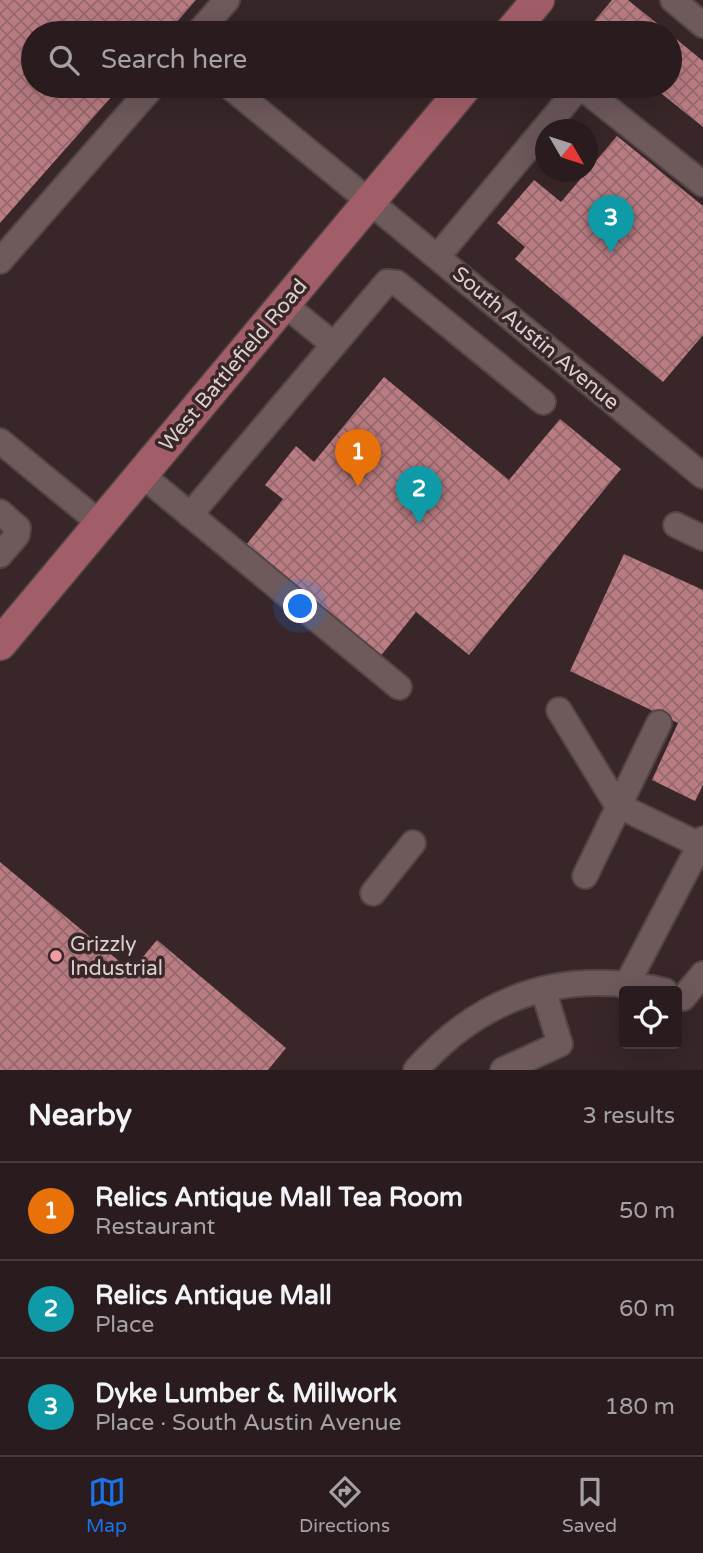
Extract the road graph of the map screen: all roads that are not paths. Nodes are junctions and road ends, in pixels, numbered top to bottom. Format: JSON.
{"nodes":[{"id":1,"x":227,"y":0,"type":"edge"},
{"id":2,"x":538,"y":0,"type":"edge"},
{"id":3,"x":673,"y":0,"type":"edge"},
{"id":4,"x":209,"y":21,"type":"edge"},
{"id":5,"x":520,"y":21,"type":"edge"},
{"id":6,"x":703,"y":25,"type":"edge"},
{"id":7,"x":143,"y":98,"type":"edge"},
{"id":8,"x":244,"y":98,"type":"edge"},
{"id":9,"x":456,"y":98,"type":"edge"},
{"id":10,"x":570,"y":98,"type":"edge"},
{"id":11,"x":595,"y":98,"type":"edge"},
{"id":12,"x":703,"y":184,"type":"edge"},
{"id":13,"x":371,"y":200,"type":"junction"},
{"id":14,"x":438,"y":256,"type":"junction"},
{"id":15,"x":0,"y":261,"type":"edge"},
{"id":16,"x":284,"y":304,"type":"junction"},
{"id":17,"x":333,"y":344,"type":"junction"},
{"id":18,"x":543,"y":402,"type":"dead end"},
{"id":19,"x":0,"y":441,"type":"edge"},
{"id":20,"x":142,"y":475,"type":"junction"},
{"id":21,"x":703,"y":475,"type":"edge"},
{"id":22,"x":0,"y":512,"type":"edge"},
{"id":23,"x":190,"y":515,"type":"junction"},
{"id":24,"x":101,"y":524,"type":"junction"},
{"id":25,"x":676,"y":525,"type":"dead end"},
{"id":26,"x":703,"y":538,"type":"edge"},
{"id":27,"x":0,"y":555,"type":"edge"},
{"id":28,"x":0,"y":644,"type":"edge"},
{"id":29,"x":399,"y":687,"type":"dead end"},
{"id":30,"x":559,"y":710,"type":"dead end"},
{"id":31,"x":659,"y":723,"type":"dead end"},
{"id":32,"x":617,"y":805,"type":"junction"},
{"id":33,"x":701,"y":842,"type":"edge"},
{"id":34,"x":413,"y":843,"type":"dead end"},
{"id":35,"x":585,"y":876,"type":"dead end"},
{"id":36,"x":373,"y":892,"type":"dead end"},
{"id":37,"x":703,"y":974,"type":"edge"},
{"id":38,"x":627,"y":984,"type":"junction"},
{"id":39,"x":635,"y":986,"type":"edge"},
{"id":40,"x":543,"y":989,"type":"junction"},
{"id":41,"x":682,"y":998,"type":"edge"},
{"id":42,"x":416,"y":1070,"type":"edge"},
{"id":43,"x":503,"y":1070,"type":"edge"}],
"edges":[{"from":1,"to":4,"type":"street"},
{"from":2,"to":5,"type":"main road"},
{"from":3,"to":6,"type":"street"},
{"from":7,"to":15,"type":"street"},
{"from":8,"to":13,"type":"street","name":"South Austin Avenue"},
{"from":9,"to":13,"type":"main road","name":"West Battlefield Road"},
{"from":10,"to":14,"type":"street"},
{"from":11,"to":12,"type":"street"},
{"from":13,"to":14,"type":"street","name":"South Austin Avenue"},
{"from":13,"to":16,"type":"main road","name":"West Battlefield Road"},
{"from":14,"to":21,"type":"street","name":"South Austin Avenue"},
{"from":16,"to":17,"type":"street"},
{"from":16,"to":20,"type":"main road","name":"West Battlefield Road"},
{"from":17,"to":18,"type":"street"},
{"from":17,"to":23,"type":"street"},
{"from":19,"to":24,"type":"street"},
{"from":20,"to":23,"type":"street"},
{"from":20,"to":24,"type":"main road","name":"West Battlefield Road"},
{"from":22,"to":27,"type":"street"},
{"from":23,"to":29,"type":"street"},
{"from":24,"to":28,"type":"main road","name":"West Battlefield Road"},
{"from":25,"to":26,"type":"street"},
{"from":30,"to":32,"type":"street"},
{"from":31,"to":32,"type":"street"},
{"from":32,"to":33,"type":"street"},
{"from":32,"to":35,"type":"street"},
{"from":33,"to":38,"type":"street"},
{"from":34,"to":36,"type":"street"},
{"from":37,"to":41,"type":"street"},
{"from":38,"to":39,"type":"street"},
{"from":38,"to":40,"type":"street"},
{"from":40,"to":42,"type":"street"},
{"from":40,"to":43,"type":"street"}]}
